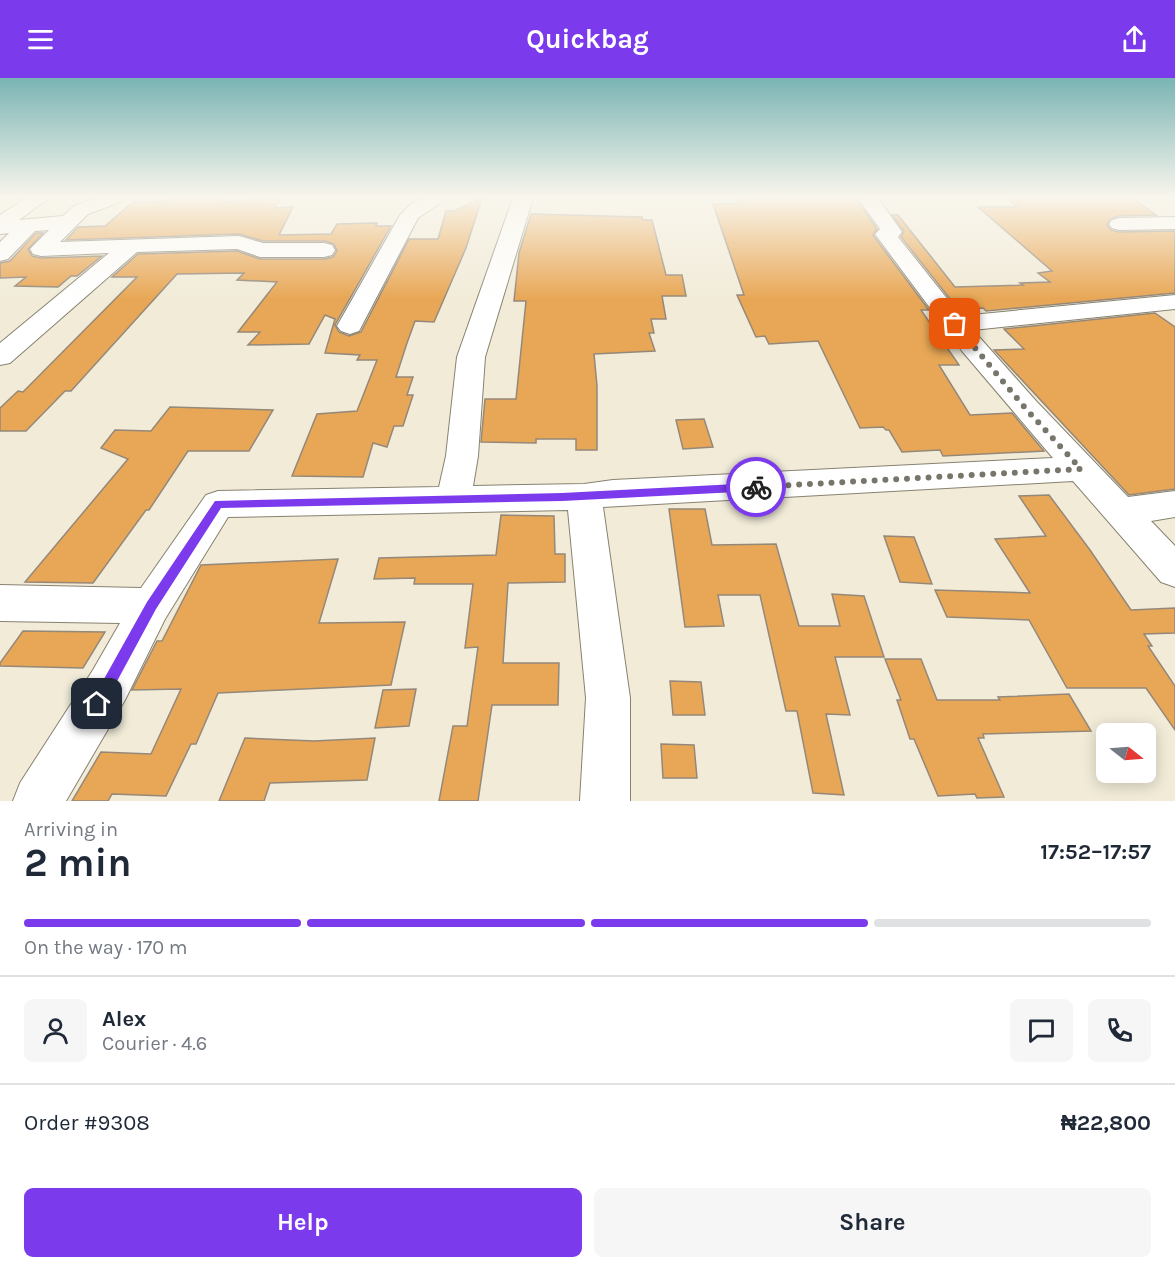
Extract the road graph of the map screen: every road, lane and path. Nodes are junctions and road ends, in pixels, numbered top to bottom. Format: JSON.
{"nodes":[{"id":1,"x":22,"y":232,"type":"edge"},
{"id":2,"x":58,"y":232,"type":"edge"},
{"id":3,"x":401,"y":232,"type":"edge"},
{"id":4,"x":512,"y":232,"type":"edge"},
{"id":5,"x":892,"y":232,"type":"edge"},
{"id":6,"x":131,"y":246,"type":"junction"},
{"id":7,"x":324,"y":250,"type":"dead end"},
{"id":8,"x":0,"y":254,"type":"edge"},
{"id":9,"x":1175,"y":302,"type":"edge"},
{"id":10,"x":955,"y":324,"type":"junction"},
{"id":11,"x":350,"y":326,"type":"dead end"},
{"id":12,"x":0,"y":357,"type":"edge"},
{"id":13,"x":1081,"y":469,"type":"junction"},
{"id":14,"x":585,"y":496,"type":"junction"},
{"id":15,"x":453,"y":501,"type":"junction"},
{"id":16,"x":1175,"y":504,"type":"edge"},
{"id":17,"x":1121,"y":512,"type":"junction"},
{"id":18,"x":1175,"y":571,"type":"edge"},
{"id":19,"x":0,"y":603,"type":"edge"},
{"id":20,"x":151,"y":606,"type":"junction"},
{"id":21,"x":38,"y":801,"type":"edge"},
{"id":22,"x":605,"y":801,"type":"edge"}],
"edges":[{"from":1,"to":8,"type":"street"},
{"from":2,"to":6,"type":"street"},
{"from":3,"to":11,"type":"street"},
{"from":4,"to":15,"type":"street"},
{"from":5,"to":10,"type":"street"},
{"from":6,"to":7,"type":"street"},
{"from":6,"to":12,"type":"street"},
{"from":9,"to":10,"type":"street"},
{"from":10,"to":13,"type":"street"},
{"from":13,"to":14,"type":"street"},
{"from":13,"to":17,"type":"street"},
{"from":14,"to":15,"type":"street"},
{"from":14,"to":22,"type":"street"},
{"from":15,"to":20,"type":"street"},
{"from":16,"to":17,"type":"street"},
{"from":17,"to":18,"type":"street"},
{"from":19,"to":20,"type":"street"},
{"from":20,"to":21,"type":"street"}]}
